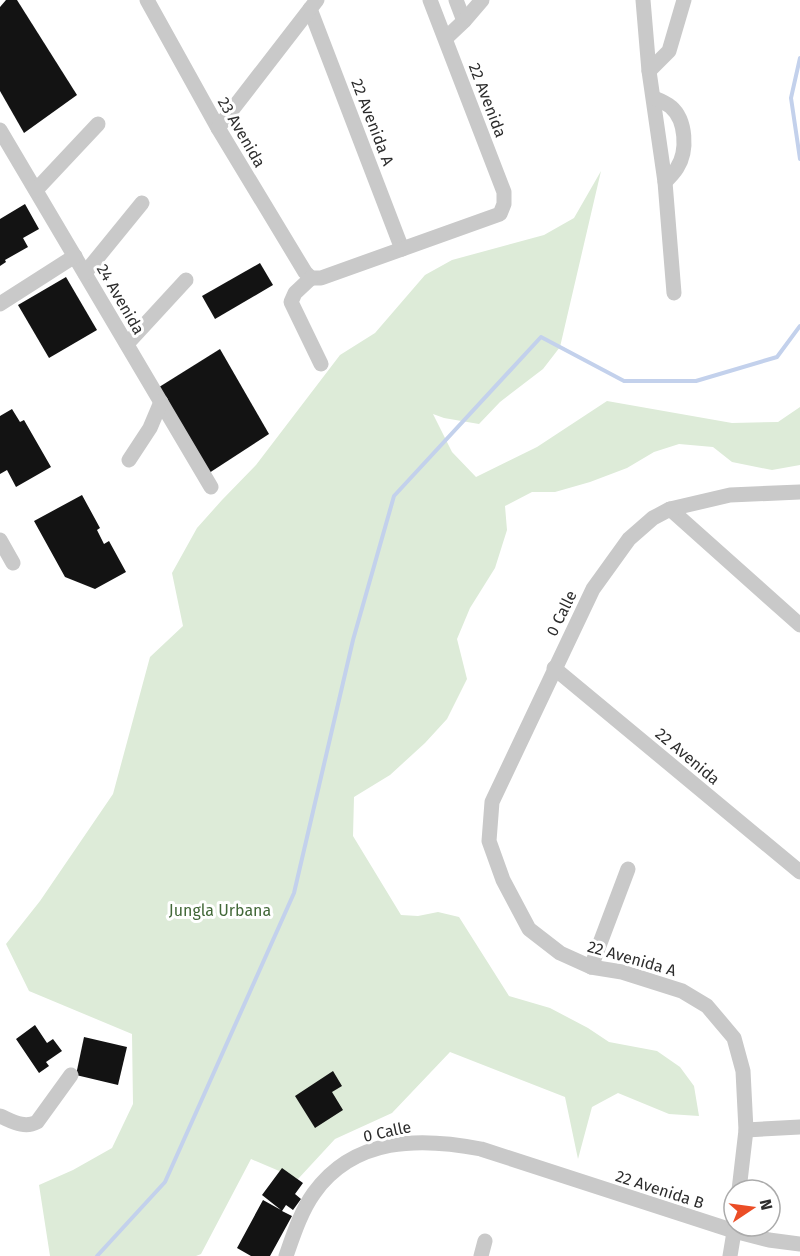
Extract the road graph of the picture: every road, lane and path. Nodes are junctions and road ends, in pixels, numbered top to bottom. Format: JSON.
{"nodes":[{"id":1,"x":147,"y":0,"type":"edge"},
{"id":2,"x":430,"y":0,"type":"edge"},
{"id":3,"x":456,"y":0,"type":"edge"},
{"id":4,"x":482,"y":0,"type":"edge"},
{"id":5,"x":644,"y":0,"type":"edge"},
{"id":6,"x":684,"y":0,"type":"edge"},
{"id":7,"x":313,"y":4,"type":"edge"},
{"id":8,"x":464,"y":21,"type":"junction"},
{"id":9,"x":446,"y":38,"type":"junction"},
{"id":10,"x":649,"y":71,"type":"junction"},
{"id":11,"x":654,"y":98,"type":"junction"},
{"id":12,"x":98,"y":124,"type":"dead end"},
{"id":13,"x":218,"y":128,"type":"junction"},
{"id":14,"x":0,"y":129,"type":"edge"},
{"id":15,"x":665,"y":182,"type":"junction"},
{"id":16,"x":36,"y":190,"type":"junction"},
{"id":17,"x":142,"y":203,"type":"dead end"},
{"id":18,"x":402,"y":249,"type":"junction"},
{"id":19,"x":75,"y":256,"type":"junction"},
{"id":20,"x":85,"y":273,"type":"junction"},
{"id":21,"x":311,"y":278,"type":"junction"},
{"id":22,"x":186,"y":280,"type":"dead end"},
{"id":23,"x":674,"y":293,"type":"dead end"},
{"id":24,"x":0,"y":304,"type":"edge"},
{"id":25,"x":127,"y":344,"type":"junction"},
{"id":26,"x":321,"y":364,"type":"dead end"},
{"id":27,"x":161,"y":402,"type":"junction"},
{"id":28,"x":129,"y":460,"type":"dead end"},
{"id":29,"x":211,"y":487,"type":"dead end"},
{"id":30,"x":800,"y":492,"type":"edge"},
{"id":31,"x":670,"y":509,"type":"junction"},
{"id":32,"x":0,"y":540,"type":"edge"},
{"id":33,"x":13,"y":563,"type":"dead end"},
{"id":34,"x":800,"y":625,"type":"edge"},
{"id":35,"x":554,"y":668,"type":"junction"},
{"id":36,"x":628,"y":869,"type":"dead end"},
{"id":37,"x":800,"y":872,"type":"edge"},
{"id":38,"x":504,"y":880,"type":"joint"},
{"id":39,"x":591,"y":967,"type":"junction"},
{"id":40,"x":71,"y":1075,"type":"dead end"},
{"id":41,"x":0,"y":1116,"type":"edge"},
{"id":42,"x":800,"y":1127,"type":"edge"},
{"id":43,"x":746,"y":1130,"type":"junction"},
{"id":44,"x":511,"y":1160,"type":"joint"},
{"id":45,"x":740,"y":1178,"type":"edge"},
{"id":46,"x":722,"y":1224,"type":"edge"},
{"id":47,"x":733,"y":1238,"type":"edge"},
{"id":48,"x":763,"y":1238,"type":"edge"},
{"id":49,"x":800,"y":1244,"type":"edge"},
{"id":50,"x":286,"y":1256,"type":"edge"},
{"id":51,"x":730,"y":1256,"type":"edge"}],
"edges":[{"from":1,"to":13,"type":"street","name":"23 Avenida"},
{"from":2,"to":9,"type":"street","name":"22 Avenida"},
{"from":3,"to":8,"type":"street"},
{"from":4,"to":8,"type":"street"},
{"from":5,"to":10,"type":"street"},
{"from":6,"to":10,"type":"street"},
{"from":7,"to":13,"type":"street"},
{"from":7,"to":18,"type":"street","name":"22 Avenida A"},
{"from":8,"to":9,"type":"street"},
{"from":9,"to":18,"type":"street","name":"22 Avenida"},
{"from":10,"to":11,"type":"street"},
{"from":11,"to":15,"type":"street"},
{"from":11,"to":15,"type":"street"},
{"from":12,"to":16,"type":"street"},
{"from":13,"to":21,"type":"street","name":"23 Avenida"},
{"from":14,"to":16,"type":"street","name":"24 Avenida"},
{"from":15,"to":23,"type":"street"},
{"from":16,"to":19,"type":"street","name":"24 Avenida"},
{"from":17,"to":20,"type":"street"},
{"from":18,"to":21,"type":"street"},
{"from":19,"to":20,"type":"street","name":"24 Avenida"},
{"from":19,"to":24,"type":"street"},
{"from":20,"to":25,"type":"street","name":"24 Avenida"},
{"from":21,"to":26,"type":"street"},
{"from":22,"to":25,"type":"street"},
{"from":25,"to":27,"type":"street","name":"24 Avenida"},
{"from":27,"to":28,"type":"street"},
{"from":27,"to":29,"type":"street","name":"24 Avenida"},
{"from":30,"to":31,"type":"street","name":"0 Calle"},
{"from":31,"to":34,"type":"street"},
{"from":31,"to":35,"type":"street","name":"0 Calle"},
{"from":32,"to":33,"type":"street"},
{"from":35,"to":37,"type":"street","name":"22 Avenida"},
{"from":35,"to":38,"type":"street","name":"0 Calle"},
{"from":36,"to":39,"type":"street"},
{"from":38,"to":39,"type":"street","name":"22 Avenida A"},
{"from":39,"to":43,"type":"street","name":"22 Avenida A"},
{"from":40,"to":41,"type":"street"},
{"from":42,"to":43,"type":"street"},
{"from":43,"to":45,"type":"street"},
{"from":44,"to":46,"type":"street","name":"22 Avenida B"},
{"from":44,"to":50,"type":"street","name":"0 Calle"},
{"from":47,"to":51,"type":"street"},
{"from":48,"to":49,"type":"street","name":"22 Avenida B"}]}
